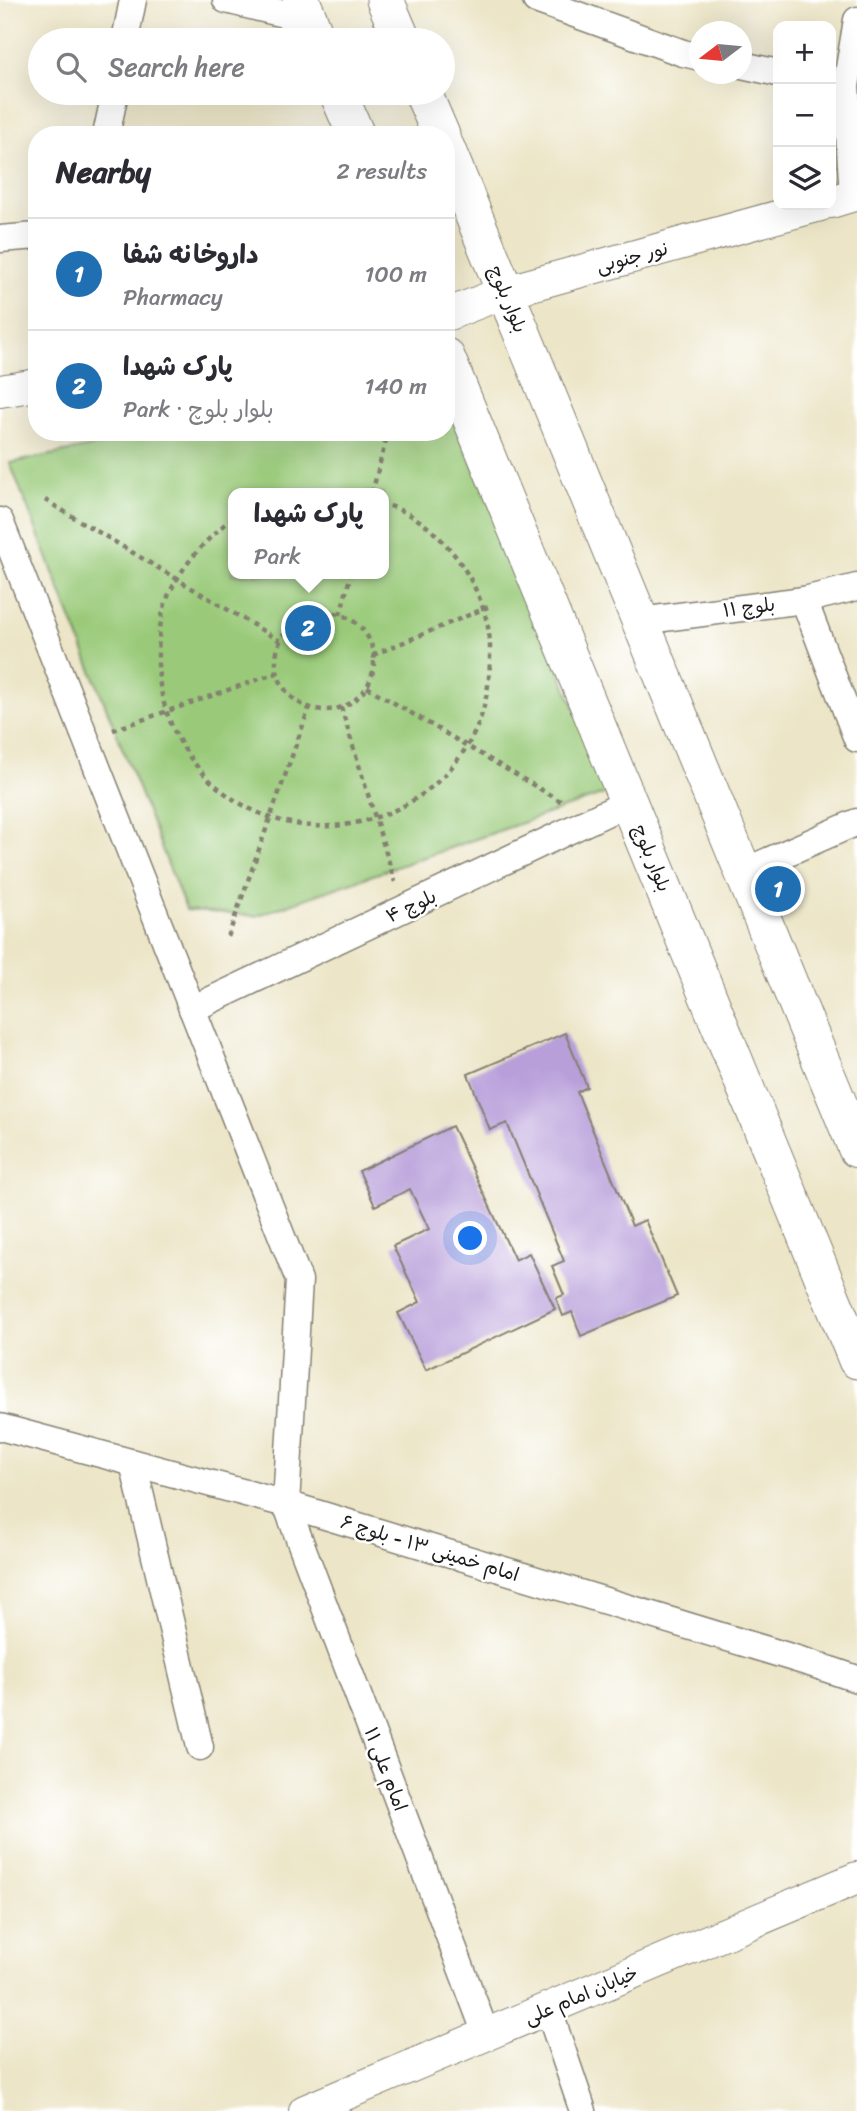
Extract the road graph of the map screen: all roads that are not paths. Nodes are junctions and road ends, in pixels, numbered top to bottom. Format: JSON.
{"nodes":[{"id":1,"x":133,"y":0,"type":"edge"},
{"id":2,"x":226,"y":0,"type":"edge"},
{"id":3,"x":385,"y":0,"type":"edge"},
{"id":4,"x":536,"y":0,"type":"edge"},
{"id":5,"x":309,"y":20,"type":"edge"},
{"id":6,"x":857,"y":20,"type":"edge"},
{"id":7,"x":127,"y":28,"type":"edge"},
{"id":8,"x":397,"y":28,"type":"edge"},
{"id":9,"x":689,"y":54,"type":"edge"},
{"id":10,"x":752,"y":67,"type":"edge"},
{"id":11,"x":773,"y":71,"type":"edge"},
{"id":12,"x":839,"y":85,"type":"edge"},
{"id":13,"x":112,"y":105,"type":"edge"},
{"id":14,"x":343,"y":105,"type":"edge"},
{"id":15,"x":429,"y":105,"type":"edge"},
{"id":16,"x":108,"y":126,"type":"edge"},
{"id":17,"x":352,"y":126,"type":"edge"},
{"id":18,"x":437,"y":126,"type":"edge"},
{"id":19,"x":455,"y":170,"type":"edge"},
{"id":20,"x":847,"y":197,"type":"edge"},
{"id":21,"x":802,"y":210,"type":"edge"},
{"id":22,"x":28,"y":237,"type":"edge"},
{"id":23,"x":0,"y":239,"type":"edge"},
{"id":24,"x":505,"y":292,"type":"junction"},
{"id":25,"x":455,"y":312,"type":"edge"},
{"id":26,"x":455,"y":379,"type":"edge"},
{"id":27,"x":28,"y":386,"type":"edge"},
{"id":28,"x":0,"y":390,"type":"edge"},
{"id":29,"x":0,"y":521,"type":"edge"},
{"id":30,"x":857,"y":587,"type":"edge"},
{"id":31,"x":804,"y":600,"type":"junction"},
{"id":32,"x":640,"y":621,"type":"junction"},
{"id":33,"x":857,"y":739,"type":"edge"},
{"id":34,"x":629,"y":802,"type":"junction"},
{"id":35,"x":857,"y":822,"type":"edge"},
{"id":36,"x":743,"y":872,"type":"junction"},
{"id":37,"x":192,"y":1009,"type":"junction"},
{"id":38,"x":857,"y":1149,"type":"edge"},
{"id":39,"x":857,"y":1360,"type":"edge"},
{"id":40,"x":0,"y":1427,"type":"edge"},
{"id":41,"x":133,"y":1463,"type":"junction"},
{"id":42,"x":286,"y":1504,"type":"junction"},
{"id":43,"x":857,"y":1679,"type":"edge"},
{"id":44,"x":200,"y":1747,"type":"dead end"},
{"id":45,"x":857,"y":1878,"type":"edge"},
{"id":46,"x":548,"y":2008,"type":"junction"},
{"id":47,"x":486,"y":2034,"type":"junction"},
{"id":48,"x":304,"y":2111,"type":"edge"},
{"id":49,"x":583,"y":2111,"type":"edge"}],
"edges":[{"from":1,"to":7,"type":"street"},
{"from":2,"to":5,"type":"street"},
{"from":3,"to":8,"type":"main road"},
{"from":4,"to":9,"type":"street"},
{"from":6,"to":12,"type":"street"},
{"from":10,"to":11,"type":"street"},
{"from":12,"to":20,"type":"street"},
{"from":13,"to":16,"type":"street"},
{"from":14,"to":17,"type":"main road"},
{"from":15,"to":18,"type":"main road"},
{"from":19,"to":24,"type":"main road","name":"بلوار بلوچ"},
{"from":21,"to":24,"type":"street","name":"نور جنوبی"},
{"from":22,"to":23,"type":"street"},
{"from":24,"to":25,"type":"street","name":"نور جنوبی"},
{"from":24,"to":32,"type":"main road","name":"بلوار بلوچ"},
{"from":26,"to":34,"type":"main road","name":"بلوار بلوچ"},
{"from":27,"to":28,"type":"street"},
{"from":29,"to":37,"type":"street"},
{"from":30,"to":31,"type":"street","name":"بلوچ ۱۱"},
{"from":31,"to":32,"type":"street","name":"بلوچ ۱۱"},
{"from":31,"to":33,"type":"street"},
{"from":32,"to":36,"type":"main road","name":"بلوار بلوچ"},
{"from":34,"to":37,"type":"street","name":"بلوچ ۴"},
{"from":34,"to":39,"type":"main road","name":"بلوار بلوچ"},
{"from":35,"to":36,"type":"street"},
{"from":36,"to":38,"type":"main road","name":"بلوار بلوچ"},
{"from":37,"to":42,"type":"street"},
{"from":40,"to":41,"type":"street","name":"امام خمینی ۱۳ - بلوچ ۶"},
{"from":41,"to":42,"type":"street","name":"امام خمینی ۱۳ - بلوچ ۶"},
{"from":41,"to":44,"type":"street"},
{"from":42,"to":43,"type":"street","name":"امام خمینی ۱۳ - بلوچ ۶"},
{"from":42,"to":47,"type":"street","name":"امام علی ۱۱"},
{"from":45,"to":46,"type":"street","name":"خیابان امام علی"},
{"from":46,"to":47,"type":"street","name":"خیابان امام علی"},
{"from":46,"to":49,"type":"street"},
{"from":47,"to":48,"type":"street","name":"خیابان امام علی"}]}
